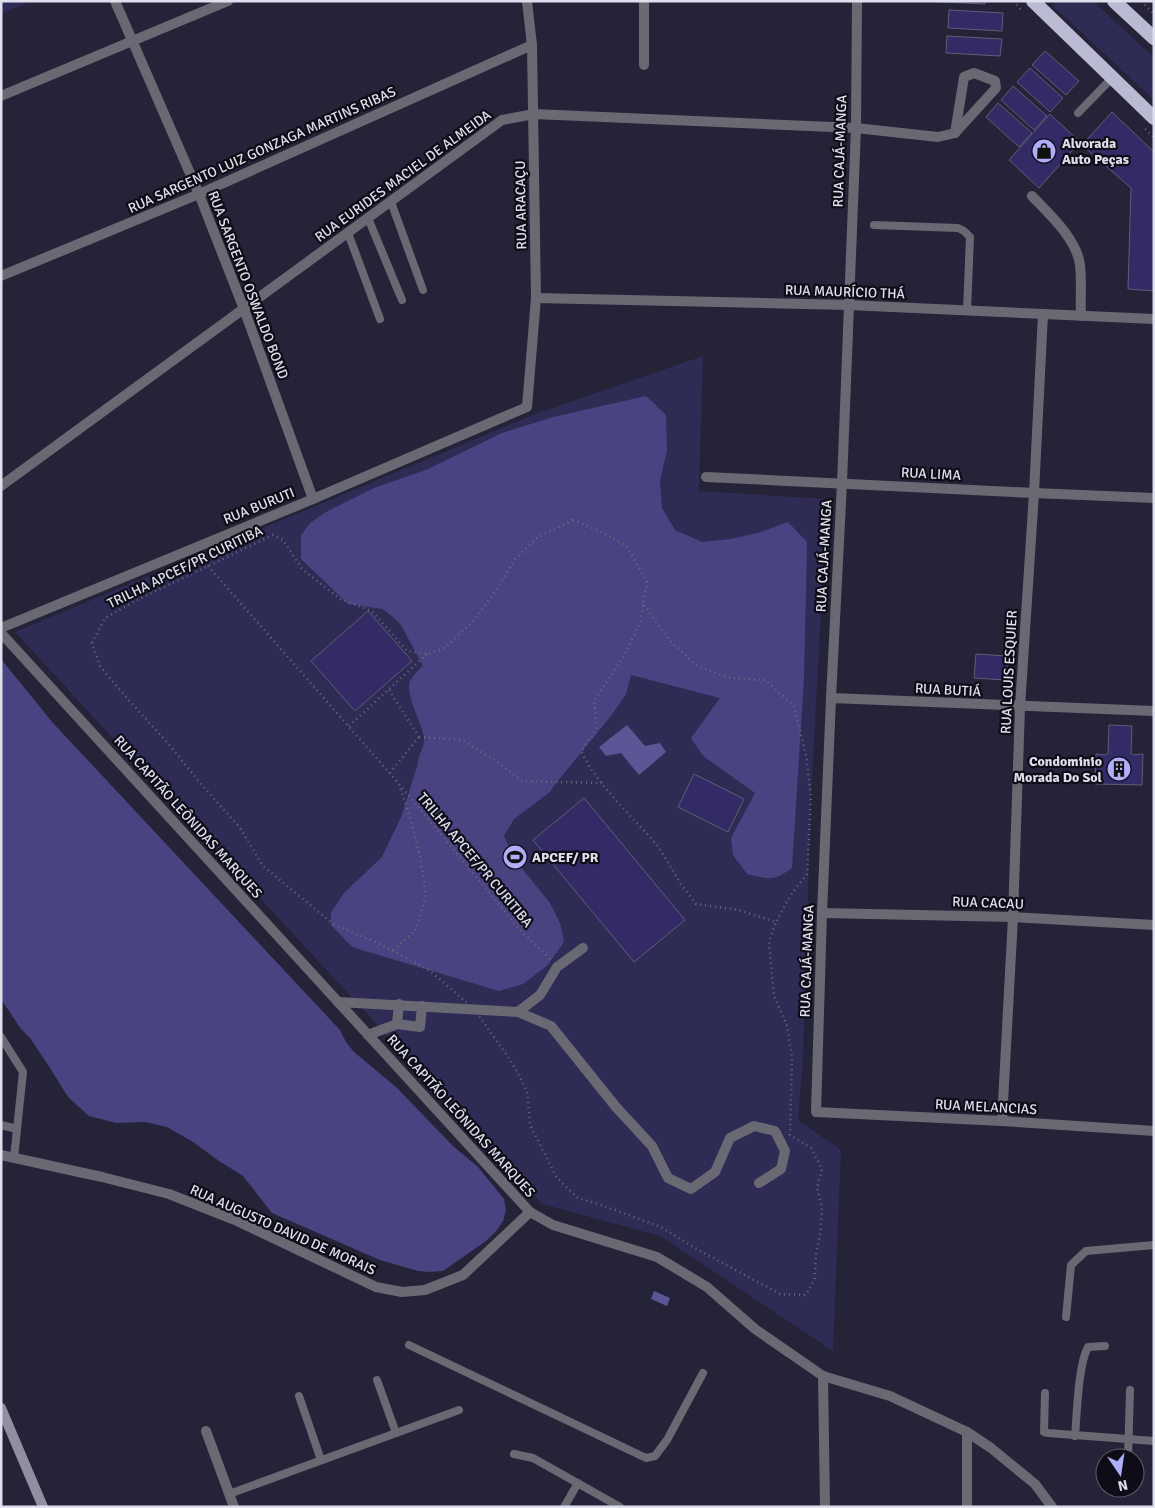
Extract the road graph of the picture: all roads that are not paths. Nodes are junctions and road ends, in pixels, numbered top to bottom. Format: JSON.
{"nodes":[{"id":1,"x":115,"y":1,"type":"edge"},
{"id":2,"x":228,"y":1,"type":"edge"},
{"id":3,"x":527,"y":1,"type":"edge"},
{"id":4,"x":644,"y":1,"type":"edge"},
{"id":5,"x":857,"y":1,"type":"edge"},
{"id":6,"x":1033,"y":1,"type":"edge"},
{"id":7,"x":1114,"y":1,"type":"edge"},
{"id":8,"x":1045,"y":8,"type":"edge"},
{"id":9,"x":1154,"y":38,"type":"edge"},
{"id":10,"x":132,"y":41,"type":"junction"},
{"id":11,"x":532,"y":45,"type":"junction"},
{"id":12,"x":644,"y":65,"type":"dead end"},
{"id":13,"x":1112,"y":78,"type":"junction"},
{"id":14,"x":1,"y":96,"type":"edge"},
{"id":15,"x":534,"y":114,"type":"junction"},
{"id":16,"x":1078,"y":114,"type":"dead end"},
{"id":17,"x":1154,"y":118,"type":"edge"},
{"id":18,"x":856,"y":128,"type":"junction"},
{"id":19,"x":955,"y":132,"type":"junction"},
{"id":20,"x":199,"y":194,"type":"junction"},
{"id":21,"x":1032,"y":196,"type":"dead end"},
{"id":22,"x":391,"y":202,"type":"junction"},
{"id":23,"x":368,"y":218,"type":"junction"},
{"id":24,"x":874,"y":225,"type":"dead end"},
{"id":25,"x":348,"y":233,"type":"junction"},
{"id":26,"x":1,"y":276,"type":"edge"},
{"id":27,"x":423,"y":290,"type":"dead end"},
{"id":28,"x":536,"y":298,"type":"junction"},
{"id":29,"x":402,"y":300,"type":"dead end"},
{"id":30,"x":848,"y":304,"type":"junction"},
{"id":31,"x":244,"y":309,"type":"junction"},
{"id":32,"x":967,"y":311,"type":"junction"},
{"id":33,"x":1042,"y":314,"type":"junction"},
{"id":34,"x":1081,"y":316,"type":"junction"},
{"id":35,"x":1154,"y":318,"type":"edge"},
{"id":36,"x":380,"y":319,"type":"dead end"},
{"id":37,"x":527,"y":408,"type":"joint"},
{"id":38,"x":706,"y":477,"type":"dead end"},
{"id":39,"x":842,"y":483,"type":"junction"},
{"id":40,"x":1,"y":486,"type":"edge"},
{"id":41,"x":1034,"y":494,"type":"junction"},
{"id":42,"x":1154,"y":498,"type":"edge"},
{"id":43,"x":313,"y":499,"type":"junction"},
{"id":44,"x":1,"y":628,"type":"edge"},
{"id":45,"x":1,"y":633,"type":"edge"},
{"id":46,"x":831,"y":698,"type":"junction"},
{"id":47,"x":1020,"y":706,"type":"junction"},
{"id":48,"x":1154,"y":712,"type":"edge"},
{"id":49,"x":822,"y":913,"type":"junction"},
{"id":50,"x":1013,"y":917,"type":"junction"},
{"id":51,"x":1154,"y":925,"type":"edge"},
{"id":52,"x":583,"y":948,"type":"dead end"},
{"id":53,"x":338,"y":1002,"type":"junction"},
{"id":54,"x":399,"y":1004,"type":"junction"},
{"id":55,"x":422,"y":1006,"type":"junction"},
{"id":56,"x":518,"y":1012,"type":"junction"},
{"id":57,"x":397,"y":1024,"type":"junction"},
{"id":58,"x":368,"y":1035,"type":"junction"},
{"id":59,"x":1,"y":1036,"type":"edge"},
{"id":60,"x":5,"y":1048,"type":"edge"},
{"id":61,"x":816,"y":1112,"type":"joint"},
{"id":62,"x":1002,"y":1121,"type":"junction"},
{"id":63,"x":1,"y":1125,"type":"edge"},
{"id":64,"x":17,"y":1129,"type":"junction"},
{"id":65,"x":1154,"y":1131,"type":"edge"},
{"id":66,"x":1,"y":1155,"type":"edge"},
{"id":67,"x":14,"y":1158,"type":"junction"},
{"id":68,"x":759,"y":1183,"type":"dead end"},
{"id":69,"x":530,"y":1212,"type":"junction"},
{"id":70,"x":1154,"y":1245,"type":"edge"},
{"id":71,"x":1066,"y":1317,"type":"dead end"},
{"id":72,"x":409,"y":1345,"type":"dead end"},
{"id":73,"x":1105,"y":1346,"type":"dead end"},
{"id":74,"x":703,"y":1373,"type":"dead end"},
{"id":75,"x":824,"y":1376,"type":"junction"},
{"id":76,"x":377,"y":1380,"type":"dead end"},
{"id":77,"x":1130,"y":1390,"type":"dead end"},
{"id":78,"x":1045,"y":1393,"type":"dead end"},
{"id":79,"x":299,"y":1396,"type":"dead end"},
{"id":80,"x":1,"y":1408,"type":"edge"},
{"id":81,"x":459,"y":1410,"type":"dead end"},
{"id":82,"x":206,"y":1431,"type":"dead end"},
{"id":83,"x":967,"y":1432,"type":"junction"},
{"id":84,"x":396,"y":1433,"type":"junction"},
{"id":85,"x":1075,"y":1436,"type":"junction"},
{"id":86,"x":1129,"y":1440,"type":"junction"},
{"id":87,"x":1154,"y":1441,"type":"edge"},
{"id":88,"x":1129,"y":1448,"type":"edge"},
{"id":89,"x":514,"y":1454,"type":"dead end"},
{"id":90,"x":321,"y":1460,"type":"junction"},
{"id":91,"x":578,"y":1483,"type":"junction"},
{"id":92,"x":230,"y":1494,"type":"junction"},
{"id":93,"x":43,"y":1507,"type":"edge"},
{"id":94,"x":234,"y":1507,"type":"edge"},
{"id":95,"x":564,"y":1507,"type":"edge"},
{"id":96,"x":620,"y":1507,"type":"edge"},
{"id":97,"x":825,"y":1507,"type":"edge"},
{"id":98,"x":967,"y":1507,"type":"edge"},
{"id":99,"x":1052,"y":1507,"type":"edge"}],
"edges":[{"from":1,"to":10,"type":"street","name":"RUA SARGENTO OSWALDO BOND"},
{"from":2,"to":10,"type":"street"},
{"from":3,"to":11,"type":"street","name":"RUA ARACAÇU"},
{"from":4,"to":12,"type":"street"},
{"from":5,"to":18,"type":"street","name":"RUA CAJÁ-MANGA"},
{"from":6,"to":8,"type":"highway"},
{"from":7,"to":9,"type":"highway"},
{"from":8,"to":13,"type":"highway"},
{"from":10,"to":14,"type":"street"},
{"from":10,"to":20,"type":"street","name":"RUA SARGENTO OSWALDO BOND"},
{"from":11,"to":15,"type":"street","name":"RUA ARACAÇU"},
{"from":11,"to":20,"type":"street","name":"RUA SARGENTO LUIZ GONZAGA MARTINS RIBAS"},
{"from":13,"to":16,"type":"lane"},
{"from":13,"to":17,"type":"highway"},
{"from":15,"to":18,"type":"street","name":"RUA EURIDES MACIEL DE ALMEIDA"},
{"from":15,"to":22,"type":"street","name":"RUA EURIDES MACIEL DE ALMEIDA"},
{"from":15,"to":28,"type":"street","name":"RUA ARACAÇU"},
{"from":18,"to":19,"type":"street","name":"RUA EURIDES MACIEL DE ALMEIDA"},
{"from":18,"to":30,"type":"street","name":"RUA CAJÁ-MANGA"},
{"from":19,"to":19,"type":"street"},
{"from":20,"to":26,"type":"street","name":"RUA SARGENTO LUIZ GONZAGA MARTINS RIBAS"},
{"from":20,"to":31,"type":"street","name":"RUA SARGENTO OSWALDO BOND"},
{"from":21,"to":34,"type":"street"},
{"from":22,"to":23,"type":"street","name":"RUA EURIDES MACIEL DE ALMEIDA"},
{"from":22,"to":27,"type":"lane"},
{"from":23,"to":25,"type":"street","name":"RUA EURIDES MACIEL DE ALMEIDA"},
{"from":23,"to":29,"type":"lane"},
{"from":24,"to":32,"type":"lane"},
{"from":25,"to":31,"type":"street","name":"RUA EURIDES MACIEL DE ALMEIDA"},
{"from":25,"to":36,"type":"lane"},
{"from":28,"to":30,"type":"street","name":"RUA MAURÍCIO THÁ"},
{"from":28,"to":37,"type":"street","name":"RUA ARACAÇU"},
{"from":30,"to":32,"type":"street","name":"RUA MAURÍCIO THÁ"},
{"from":30,"to":39,"type":"street","name":"RUA CAJÁ-MANGA"},
{"from":31,"to":40,"type":"street","name":"RUA EURIDES MACIEL DE ALMEIDA"},
{"from":31,"to":43,"type":"street","name":"RUA SARGENTO OSWALDO BOND"},
{"from":32,"to":33,"type":"street","name":"RUA MAURÍCIO THÁ"},
{"from":33,"to":34,"type":"street","name":"RUA MAURÍCIO THÁ"},
{"from":33,"to":41,"type":"street","name":"RUA LOUIS ESQUIER"},
{"from":34,"to":35,"type":"street","name":"RUA MAURÍCIO THÁ"},
{"from":37,"to":43,"type":"street","name":"RUA BURUTI"},
{"from":38,"to":39,"type":"street","name":"RUA LIMA"},
{"from":39,"to":41,"type":"street","name":"RUA LIMA"},
{"from":39,"to":46,"type":"street","name":"RUA CAJÁ-MANGA"},
{"from":41,"to":42,"type":"street","name":"RUA LIMA"},
{"from":41,"to":47,"type":"street","name":"RUA LOUIS ESQUIER"},
{"from":43,"to":44,"type":"street","name":"RUA BURUTI"},
{"from":45,"to":53,"type":"street","name":"RUA CAPITÃO LEÔNIDAS MARQUES"},
{"from":46,"to":47,"type":"street","name":"RUA BUTIÁ"},
{"from":46,"to":49,"type":"street","name":"RUA CAJÁ-MANGA"},
{"from":47,"to":48,"type":"street","name":"RUA BUTIÁ"},
{"from":47,"to":50,"type":"street","name":"RUA LOUIS ESQUIER"},
{"from":49,"to":50,"type":"street","name":"RUA CACAU"},
{"from":49,"to":61,"type":"street","name":"RUA CAJÁ-MANGA"},
{"from":50,"to":51,"type":"street","name":"RUA CACAU"},
{"from":50,"to":62,"type":"street","name":"RUA LOUIS ESQUIER"},
{"from":52,"to":56,"type":"street"},
{"from":53,"to":54,"type":"street"},
{"from":53,"to":58,"type":"street","name":"RUA CAPITÃO LEÔNIDAS MARQUES"},
{"from":54,"to":55,"type":"street"},
{"from":54,"to":57,"type":"street"},
{"from":55,"to":56,"type":"street"},
{"from":55,"to":57,"type":"street"},
{"from":56,"to":68,"type":"street"},
{"from":57,"to":58,"type":"street"},
{"from":58,"to":69,"type":"street","name":"RUA CAPITÃO LEÔNIDAS MARQUES"},
{"from":59,"to":60,"type":"lane"},
{"from":60,"to":64,"type":"lane"},
{"from":61,"to":62,"type":"street","name":"RUA MELANCIAS"},
{"from":62,"to":65,"type":"street","name":"RUA MELANCIAS"},
{"from":63,"to":64,"type":"lane"},
{"from":64,"to":67,"type":"lane"},
{"from":66,"to":67,"type":"street","name":"RUA AUGUSTO DAVID DE MORAIS"},
{"from":67,"to":69,"type":"street","name":"RUA AUGUSTO DAVID DE MORAIS"},
{"from":69,"to":75,"type":"street","name":"RUA CAPITÃO LEÔNIDAS MARQUES"},
{"from":70,"to":71,"type":"lane"},
{"from":72,"to":74,"type":"lane"},
{"from":73,"to":85,"type":"lane"},
{"from":75,"to":83,"type":"street","name":"RUA CAPITÃO LEÔNIDAS MARQUES"},
{"from":75,"to":97,"type":"street"},
{"from":76,"to":84,"type":"lane"},
{"from":77,"to":86,"type":"lane"},
{"from":78,"to":85,"type":"lane"},
{"from":79,"to":90,"type":"lane"},
{"from":80,"to":93,"type":"main road"},
{"from":81,"to":84,"type":"lane"},
{"from":82,"to":92,"type":"street"},
{"from":83,"to":98,"type":"street"},
{"from":83,"to":99,"type":"street","name":"RUA CAPITÃO LEÔNIDAS MARQUES"},
{"from":84,"to":90,"type":"lane"},
{"from":85,"to":86,"type":"lane"},
{"from":86,"to":87,"type":"lane"},
{"from":86,"to":88,"type":"lane"},
{"from":89,"to":91,"type":"lane"},
{"from":90,"to":92,"type":"lane"},
{"from":91,"to":95,"type":"lane"},
{"from":91,"to":96,"type":"lane"},
{"from":92,"to":94,"type":"street"}]}
